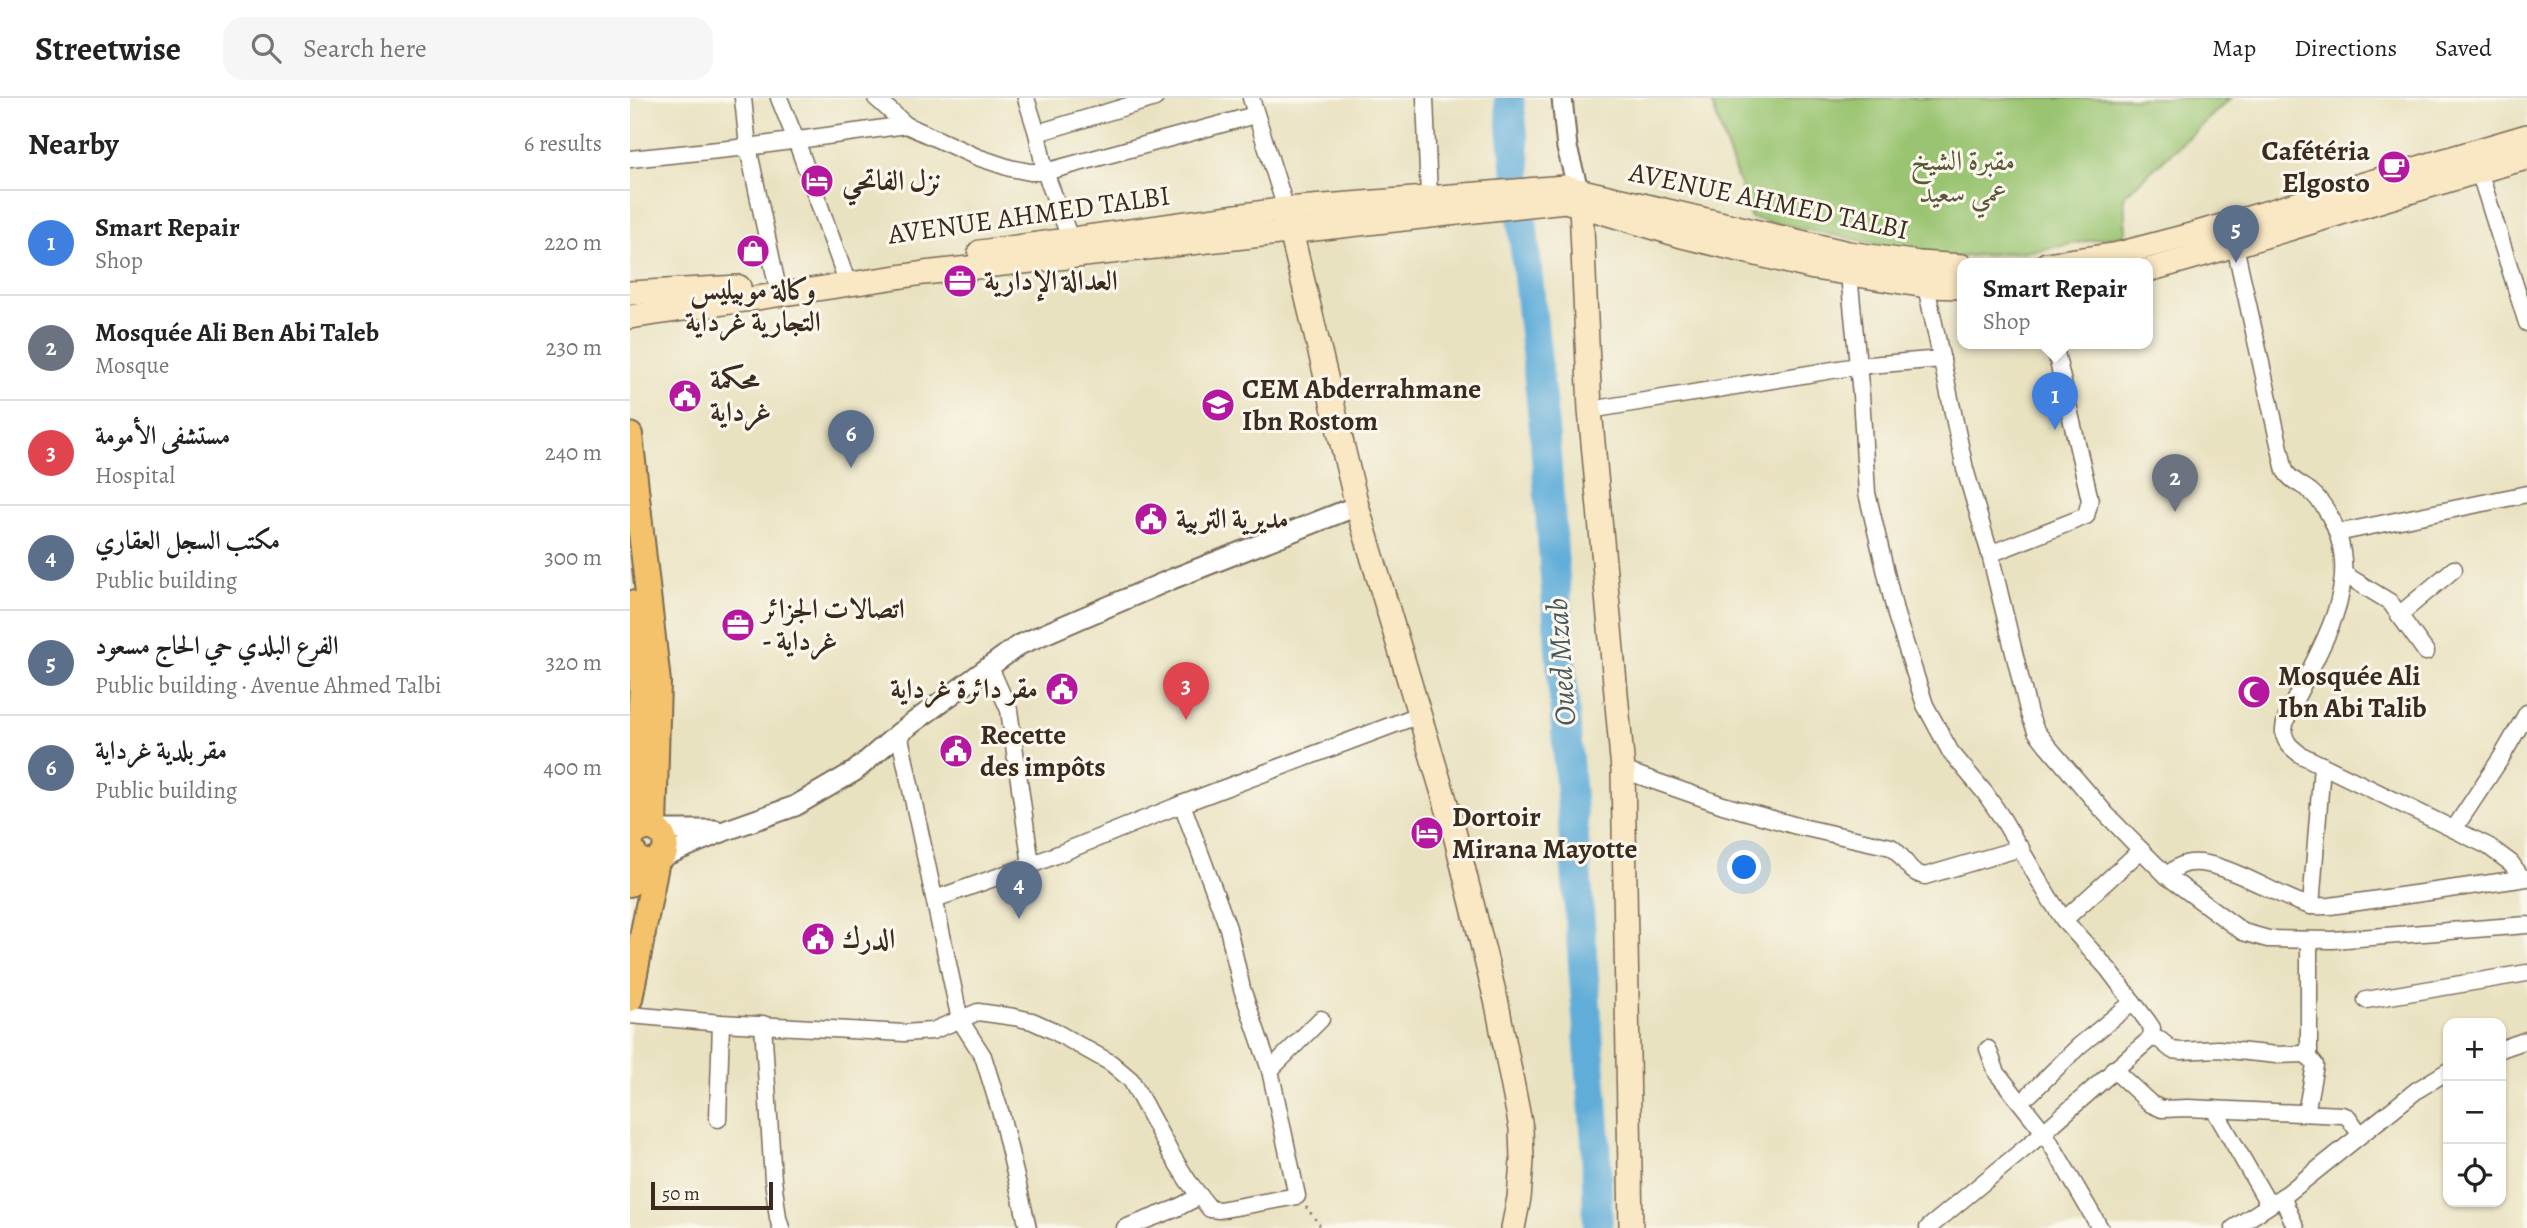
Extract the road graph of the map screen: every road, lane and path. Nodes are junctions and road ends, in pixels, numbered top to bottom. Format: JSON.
{"nodes":[{"id":1,"x":743,"y":98,"type":"edge"},
{"id":2,"x":779,"y":98,"type":"edge"},
{"id":3,"x":876,"y":98,"type":"edge"},
{"id":4,"x":1026,"y":98,"type":"edge"},
{"id":5,"x":1155,"y":98,"type":"edge"},
{"id":6,"x":1251,"y":98,"type":"edge"},
{"id":7,"x":1425,"y":98,"type":"edge"},
{"id":8,"x":1562,"y":98,"type":"edge"},
{"id":9,"x":1255,"y":115,"type":"junction"},
{"id":10,"x":906,"y":125,"type":"junction"},
{"id":11,"x":1037,"y":133,"type":"junction"},
{"id":12,"x":2527,"y":136,"type":"edge"},
{"id":13,"x":796,"y":140,"type":"junction"},
{"id":14,"x":748,"y":147,"type":"junction"},
{"id":15,"x":2527,"y":158,"type":"edge"},
{"id":16,"x":630,"y":159,"type":"edge"},
{"id":17,"x":2479,"y":171,"type":"junction"},
{"id":18,"x":1045,"y":172,"type":"junction"},
{"id":19,"x":1572,"y":195,"type":"junction"},
{"id":20,"x":1435,"y":202,"type":"junction"},
{"id":21,"x":1288,"y":220,"type":"junction"},
{"id":22,"x":2231,"y":223,"type":"junction"},
{"id":23,"x":1070,"y":238,"type":"junction"},
{"id":24,"x":2234,"y":246,"type":"junction"},
{"id":25,"x":2092,"y":258,"type":"edge"},
{"id":26,"x":1848,"y":264,"type":"junction"},
{"id":27,"x":1957,"y":266,"type":"edge"},
{"id":28,"x":2153,"y":269,"type":"edge"},
{"id":29,"x":844,"y":273,"type":"junction"},
{"id":30,"x":777,"y":285,"type":"junction"},
{"id":31,"x":1926,"y":286,"type":"junction"},
{"id":32,"x":1957,"y":287,"type":"edge"},
{"id":33,"x":630,"y":293,"type":"edge"},
{"id":34,"x":630,"y":317,"type":"edge"},
{"id":35,"x":2527,"y":323,"type":"edge"},
{"id":36,"x":2055,"y":349,"type":"edge"},
{"id":37,"x":1942,"y":359,"type":"junction"},
{"id":38,"x":1857,"y":366,"type":"junction"},
{"id":39,"x":1590,"y":410,"type":"junction"},
{"id":40,"x":630,"y":435,"type":"edge"},
{"id":41,"x":2527,"y":494,"type":"edge"},
{"id":42,"x":1357,"y":506,"type":"junction"},
{"id":43,"x":2337,"y":533,"type":"junction"},
{"id":44,"x":1990,"y":554,"type":"junction"},
{"id":45,"x":2454,"y":569,"type":"dead end"},
{"id":46,"x":2344,"y":574,"type":"junction"},
{"id":47,"x":630,"y":603,"type":"edge"},
{"id":48,"x":2399,"y":615,"type":"junction"},
{"id":49,"x":2426,"y":652,"type":"dead end"},
{"id":50,"x":989,"y":665,"type":"junction"},
{"id":51,"x":643,"y":680,"type":"edge"},
{"id":52,"x":2527,"y":713,"type":"edge"},
{"id":53,"x":1419,"y":715,"type":"junction"},
{"id":54,"x":899,"y":733,"type":"junction"},
{"id":55,"x":2322,"y":765,"type":"junction"},
{"id":56,"x":1623,"y":770,"type":"junction"},
{"id":57,"x":1182,"y":804,"type":"junction"},
{"id":58,"x":2454,"y":829,"type":"junction"},
{"id":59,"x":647,"y":843,"type":"edge"},
{"id":60,"x":2021,"y":848,"type":"junction"},
{"id":61,"x":2141,"y":850,"type":"junction"},
{"id":62,"x":1031,"y":865,"type":"junction"},
{"id":63,"x":2167,"y":876,"type":"junction"},
{"id":64,"x":2525,"y":878,"type":"edge"},
{"id":65,"x":630,"y":884,"type":"edge"},
{"id":66,"x":935,"y":899,"type":"junction"},
{"id":67,"x":2311,"y":906,"type":"junction"},
{"id":68,"x":2064,"y":920,"type":"junction"},
{"id":69,"x":2527,"y":925,"type":"edge"},
{"id":70,"x":2309,"y":941,"type":"junction"},
{"id":71,"x":2527,"y":973,"type":"edge"},
{"id":72,"x":630,"y":999,"type":"edge"},
{"id":73,"x":2366,"y":1000,"type":"dead end"},
{"id":74,"x":2133,"y":1002,"type":"junction"},
{"id":75,"x":630,"y":1015,"type":"edge"},
{"id":76,"x":1321,"y":1019,"type":"dead end"},
{"id":77,"x":960,"y":1020,"type":"junction"},
{"id":78,"x":721,"y":1023,"type":"junction"},
{"id":79,"x":763,"y":1024,"type":"junction"},
{"id":80,"x":2151,"y":1038,"type":"junction"},
{"id":81,"x":2527,"y":1040,"type":"edge"},
{"id":82,"x":2506,"y":1047,"type":"edge"},
{"id":83,"x":1988,"y":1049,"type":"dead end"},
{"id":84,"x":2309,"y":1057,"type":"junction"},
{"id":85,"x":2113,"y":1069,"type":"junction"},
{"id":86,"x":1270,"y":1070,"type":"junction"},
{"id":87,"x":2443,"y":1074,"type":"edge"},
{"id":88,"x":2030,"y":1094,"type":"dead end"},
{"id":89,"x":2214,"y":1109,"type":"junction"},
{"id":90,"x":2306,"y":1113,"type":"junction"},
{"id":91,"x":718,"y":1119,"type":"dead end"},
{"id":92,"x":2044,"y":1132,"type":"junction"},
{"id":93,"x":2360,"y":1134,"type":"junction"},
{"id":94,"x":1200,"y":1196,"type":"junction"},
{"id":95,"x":1297,"y":1196,"type":"junction"},
{"id":96,"x":2276,"y":1201,"type":"junction"},
{"id":97,"x":781,"y":1228,"type":"edge"},
{"id":98,"x":1028,"y":1228,"type":"edge"},
{"id":99,"x":1125,"y":1228,"type":"edge"},
{"id":100,"x":1322,"y":1228,"type":"edge"},
{"id":101,"x":1513,"y":1228,"type":"edge"},
{"id":102,"x":1631,"y":1228,"type":"edge"},
{"id":103,"x":1927,"y":1228,"type":"edge"},
{"id":104,"x":2100,"y":1228,"type":"edge"},
{"id":105,"x":2234,"y":1228,"type":"edge"},
{"id":106,"x":2296,"y":1228,"type":"edge"}],
"edges":[{"from":1,"to":14,"type":"street"},
{"from":2,"to":13,"type":"street"},
{"from":3,"to":10,"type":"street"},
{"from":4,"to":11,"type":"street"},
{"from":5,"to":11,"type":"street"},
{"from":6,"to":9,"type":"street"},
{"from":7,"to":20,"type":"street"},
{"from":8,"to":19,"type":"street"},
{"from":9,"to":18,"type":"street"},
{"from":9,"to":21,"type":"street"},
{"from":10,"to":13,"type":"street"},
{"from":10,"to":18,"type":"street"},
{"from":11,"to":18,"type":"street"},
{"from":12,"to":22,"type":"main road"},
{"from":13,"to":14,"type":"street"},
{"from":13,"to":29,"type":"street"},
{"from":14,"to":16,"type":"street"},
{"from":14,"to":30,"type":"street"},
{"from":15,"to":17,"type":"main road"},
{"from":17,"to":24,"type":"main road"},
{"from":17,"to":35,"type":"street"},
{"from":18,"to":23,"type":"street"},
{"from":19,"to":20,"type":"main road","name":"AVENUE AHMED TALBI"},
{"from":19,"to":26,"type":"main road","name":"AVENUE AHMED TALBI"},
{"from":19,"to":39,"type":"main road"},
{"from":20,"to":21,"type":"main road","name":"AVENUE AHMED TALBI"},
{"from":21,"to":23,"type":"main road","name":"AVENUE AHMED TALBI"},
{"from":21,"to":34,"type":"main road"},
{"from":21,"to":42,"type":"main road"},
{"from":22,"to":24,"type":"street"},
{"from":22,"to":25,"type":"main road"},
{"from":23,"to":29,"type":"main road","name":"AVENUE AHMED TALBI"},
{"from":24,"to":28,"type":"main road"},
{"from":24,"to":43,"type":"street"},
{"from":26,"to":27,"type":"main road","name":"AVENUE AHMED TALBI"},
{"from":26,"to":31,"type":"main road"},
{"from":26,"to":38,"type":"street"},
{"from":29,"to":30,"type":"main road","name":"AVENUE AHMED TALBI"},
{"from":30,"to":33,"type":"main road","name":"AVENUE AHMED TALBI"},
{"from":31,"to":32,"type":"main road"},
{"from":31,"to":37,"type":"street"},
{"from":36,"to":44,"type":"street"},
{"from":37,"to":38,"type":"street"},
{"from":37,"to":44,"type":"street"},
{"from":38,"to":39,"type":"street"},
{"from":38,"to":60,"type":"street"},
{"from":39,"to":56,"type":"main road"},
{"from":40,"to":51,"type":"main road"},
{"from":41,"to":43,"type":"street"},
{"from":42,"to":50,"type":"street"},
{"from":42,"to":53,"type":"main road"},
{"from":43,"to":46,"type":"street"},
{"from":44,"to":61,"type":"street"},
{"from":45,"to":48,"type":"street"},
{"from":46,"to":48,"type":"street"},
{"from":46,"to":55,"type":"street"},
{"from":47,"to":51,"type":"main road"},
{"from":48,"to":49,"type":"street"},
{"from":50,"to":54,"type":"street"},
{"from":50,"to":62,"type":"street"},
{"from":51,"to":59,"type":"main road"},
{"from":52,"to":58,"type":"street"},
{"from":53,"to":57,"type":"street"},
{"from":53,"to":101,"type":"main road"},
{"from":54,"to":59,"type":"street"},
{"from":54,"to":66,"type":"street"},
{"from":55,"to":58,"type":"street"},
{"from":55,"to":67,"type":"street"},
{"from":56,"to":60,"type":"street"},
{"from":56,"to":102,"type":"main road"},
{"from":57,"to":62,"type":"street"},
{"from":57,"to":86,"type":"street"},
{"from":58,"to":64,"type":"street"},
{"from":59,"to":65,"type":"main road"},
{"from":59,"to":72,"type":"main road"},
{"from":60,"to":68,"type":"street"},
{"from":61,"to":63,"type":"street"},
{"from":61,"to":68,"type":"street"},
{"from":62,"to":66,"type":"street"},
{"from":63,"to":67,"type":"street"},
{"from":63,"to":70,"type":"street"},
{"from":64,"to":67,"type":"street"},
{"from":66,"to":77,"type":"street"},
{"from":68,"to":74,"type":"street"},
{"from":69,"to":70,"type":"street"},
{"from":70,"to":84,"type":"street"},
{"from":71,"to":73,"type":"street"},
{"from":74,"to":80,"type":"street"},
{"from":74,"to":88,"type":"street"},
{"from":75,"to":78,"type":"street"},
{"from":76,"to":86,"type":"street"},
{"from":77,"to":79,"type":"street"},
{"from":77,"to":94,"type":"street"},
{"from":77,"to":98,"type":"street"},
{"from":78,"to":79,"type":"street"},
{"from":78,"to":91,"type":"street"},
{"from":79,"to":97,"type":"street"},
{"from":80,"to":84,"type":"street"},
{"from":80,"to":85,"type":"street"},
{"from":81,"to":82,"type":"street"},
{"from":83,"to":92,"type":"street"},
{"from":84,"to":90,"type":"street"},
{"from":85,"to":89,"type":"street"},
{"from":85,"to":92,"type":"street"},
{"from":86,"to":95,"type":"street"},
{"from":87,"to":93,"type":"street"},
{"from":89,"to":90,"type":"street"},
{"from":89,"to":96,"type":"street"},
{"from":90,"to":93,"type":"street"},
{"from":92,"to":103,"type":"street"},
{"from":92,"to":104,"type":"street"},
{"from":93,"to":96,"type":"street"},
{"from":94,"to":95,"type":"street"},
{"from":94,"to":99,"type":"street"},
{"from":95,"to":100,"type":"path"},
{"from":96,"to":105,"type":"street"},
{"from":96,"to":106,"type":"street"}]}
